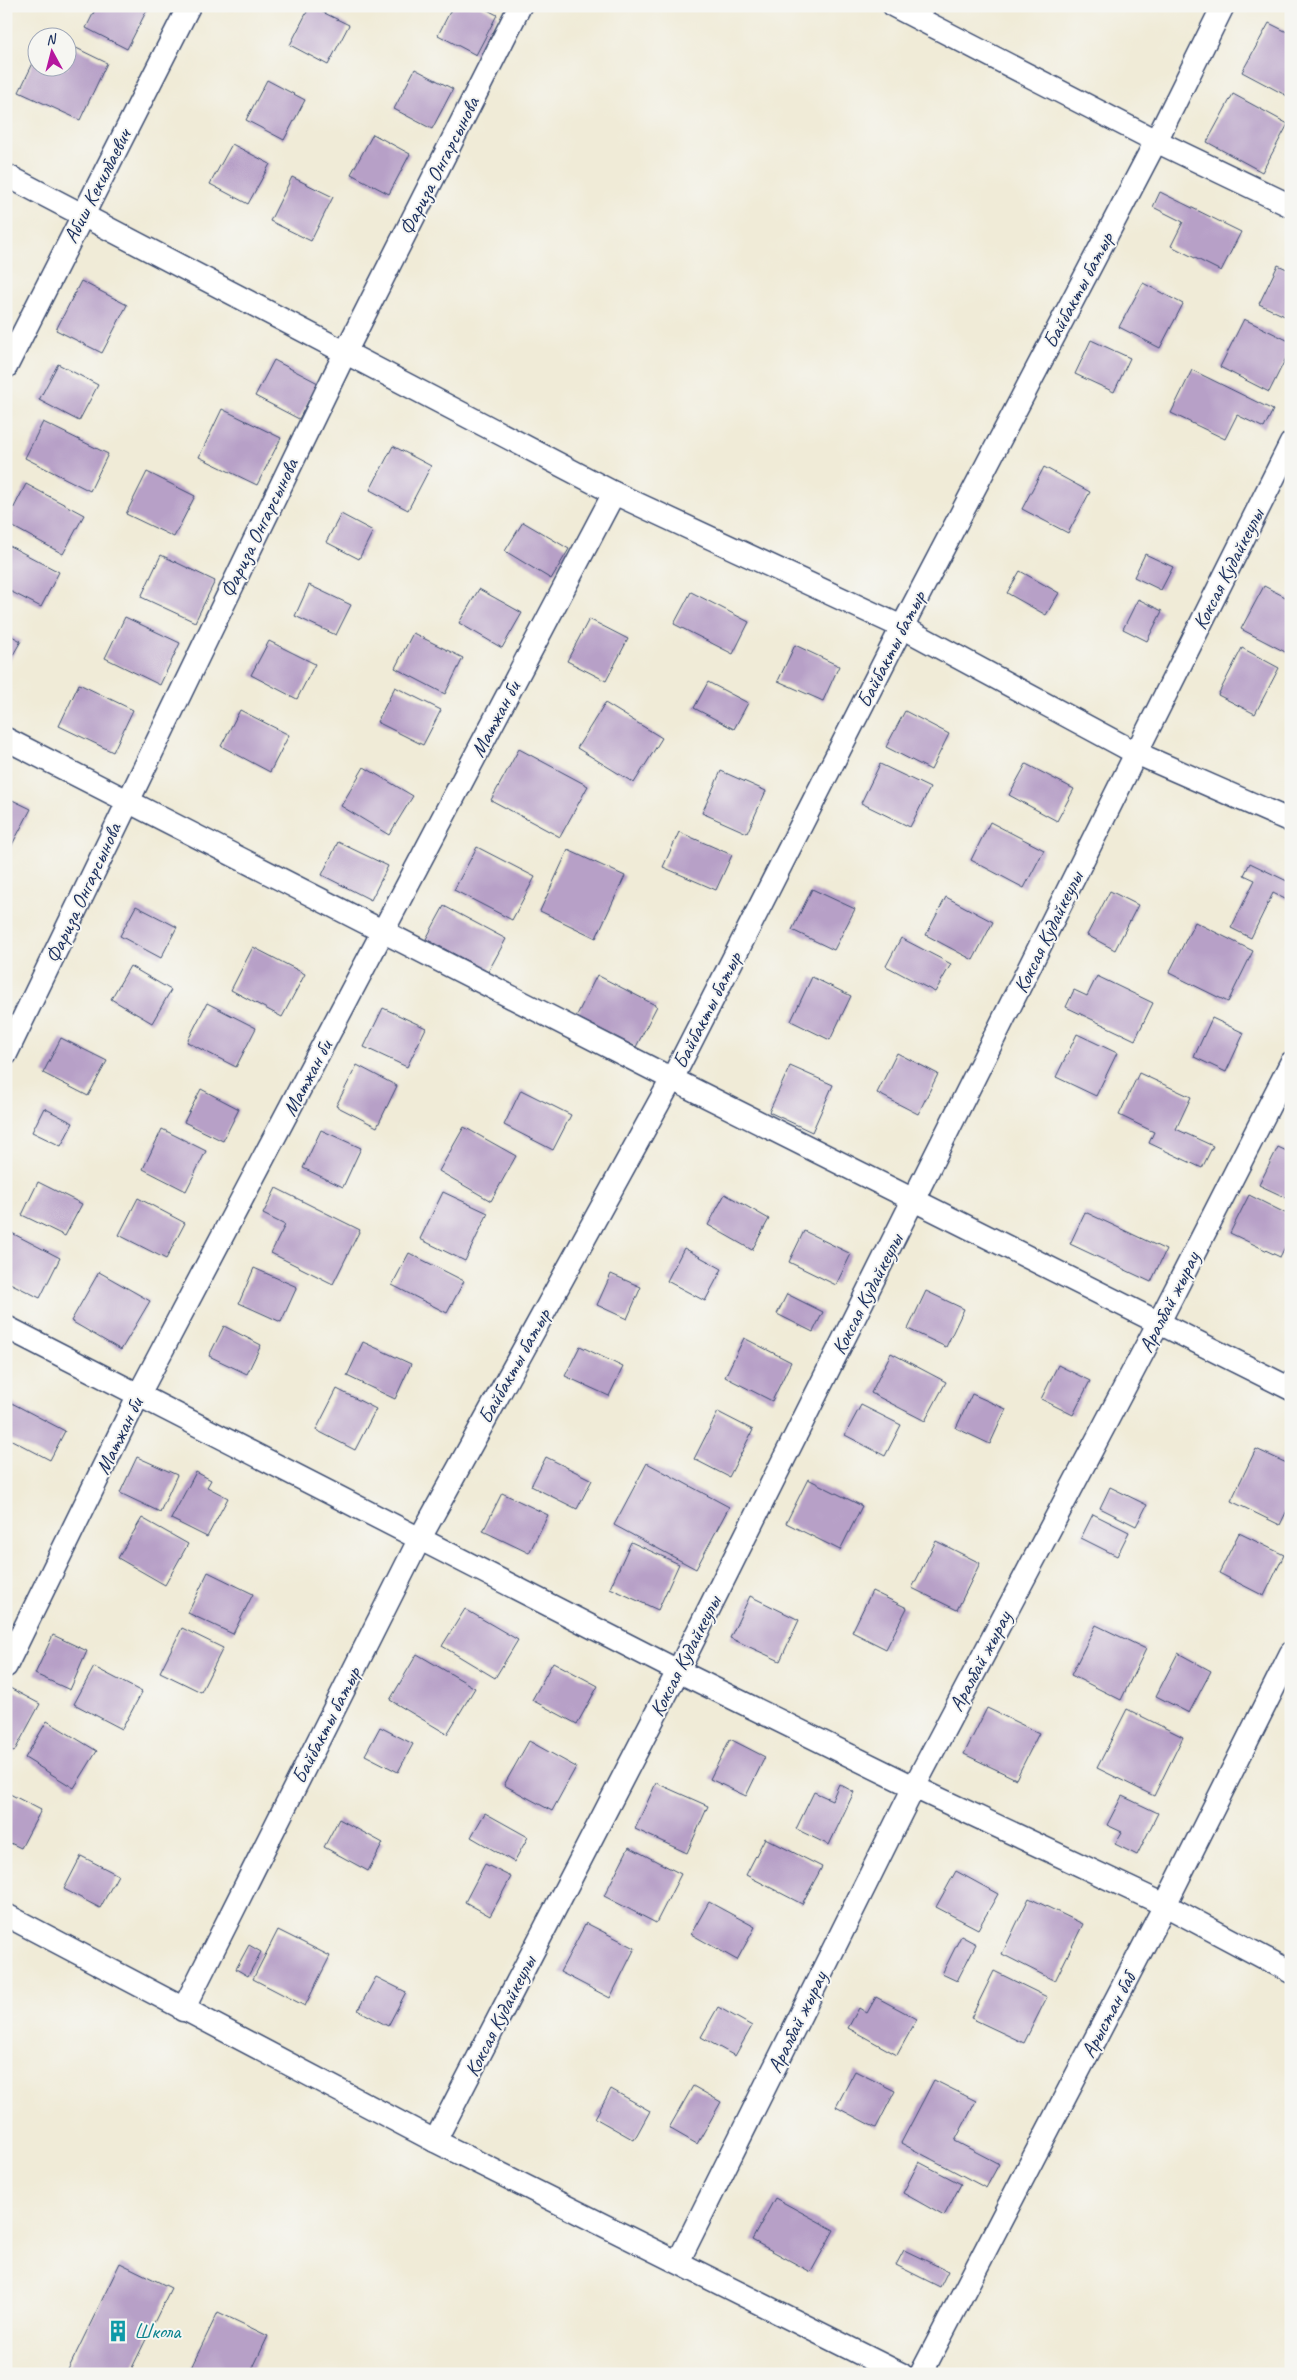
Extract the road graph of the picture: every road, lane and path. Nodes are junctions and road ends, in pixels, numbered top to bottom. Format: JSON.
{"nodes":[{"id":1,"x":188,"y":6,"type":"edge"},
{"id":2,"x":520,"y":6,"type":"edge"},
{"id":3,"x":894,"y":6,"type":"edge"},
{"id":4,"x":1223,"y":6,"type":"edge"},
{"id":5,"x":1156,"y":142,"type":"junction"},
{"id":6,"x":6,"y":175,"type":"edge"},
{"id":7,"x":1291,"y":206,"type":"edge"},
{"id":8,"x":82,"y":216,"type":"junction"},
{"id":9,"x":345,"y":353,"type":"junction"},
{"id":10,"x":6,"y":367,"type":"edge"},
{"id":11,"x":1291,"y":443,"type":"edge"},
{"id":12,"x":614,"y":493,"type":"junction"},
{"id":13,"x":902,"y":628,"type":"junction"},
{"id":14,"x":6,"y":739,"type":"edge"},
{"id":15,"x":1136,"y":754,"type":"junction"},
{"id":16,"x":127,"y":800,"type":"junction"},
{"id":17,"x":1291,"y":821,"type":"edge"},
{"id":18,"x":384,"y":930,"type":"junction"},
{"id":19,"x":6,"y":1054,"type":"edge"},
{"id":20,"x":1291,"y":1063,"type":"edge"},
{"id":21,"x":672,"y":1079,"type":"junction"},
{"id":22,"x":915,"y":1200,"type":"junction"},
{"id":23,"x":1159,"y":1322,"type":"junction"},
{"id":24,"x":6,"y":1327,"type":"edge"},
{"id":25,"x":1291,"y":1389,"type":"edge"},
{"id":26,"x":139,"y":1394,"type":"junction"},
{"id":27,"x":419,"y":1540,"type":"junction"},
{"id":28,"x":1291,"y":1653,"type":"edge"},
{"id":29,"x":6,"y":1666,"type":"edge"},
{"id":30,"x":678,"y":1671,"type":"junction"},
{"id":31,"x":914,"y":1787,"type":"junction"},
{"id":32,"x":1165,"y":1905,"type":"junction"},
{"id":33,"x":6,"y":1915,"type":"edge"},
{"id":34,"x":1291,"y":1972,"type":"edge"},
{"id":35,"x":183,"y":2010,"type":"junction"},
{"id":36,"x":436,"y":2141,"type":"junction"},
{"id":37,"x":678,"y":2262,"type":"junction"},
{"id":38,"x":901,"y":2374,"type":"edge"},
{"id":39,"x":921,"y":2374,"type":"edge"}],
"edges":[{"from":1,"to":8,"type":"street","name":"Абиш Кекилбаевич"},
{"from":2,"to":9,"type":"street","name":"Фариза Онгарсынова"},
{"from":3,"to":5,"type":"street"},
{"from":4,"to":5,"type":"street","name":"Байбакты батыр"},
{"from":5,"to":7,"type":"street"},
{"from":5,"to":13,"type":"street","name":"Байбакты батыр"},
{"from":6,"to":8,"type":"street"},
{"from":8,"to":9,"type":"street"},
{"from":8,"to":10,"type":"street","name":"Абиш Кекилбаевич"},
{"from":9,"to":12,"type":"street"},
{"from":9,"to":16,"type":"street","name":"Фариза Онгарсынова"},
{"from":11,"to":15,"type":"street","name":"Коксая Кудайкеулы"},
{"from":12,"to":13,"type":"street"},
{"from":12,"to":18,"type":"street","name":"Матжан би"},
{"from":13,"to":15,"type":"street"},
{"from":13,"to":21,"type":"street","name":"Байбакты батыр"},
{"from":14,"to":16,"type":"street"},
{"from":15,"to":17,"type":"street"},
{"from":15,"to":22,"type":"street","name":"Коксая Кудайкеулы"},
{"from":16,"to":18,"type":"street"},
{"from":16,"to":19,"type":"street","name":"Фариза Онгарсынова"},
{"from":18,"to":21,"type":"street"},
{"from":18,"to":26,"type":"street","name":"Матжан би"},
{"from":20,"to":23,"type":"street","name":"Аралбай жырау"},
{"from":21,"to":22,"type":"street"},
{"from":21,"to":27,"type":"street","name":"Байбакты батыр"},
{"from":22,"to":23,"type":"street"},
{"from":22,"to":30,"type":"street","name":"Коксая Кудайкеулы"},
{"from":23,"to":25,"type":"street"},
{"from":23,"to":31,"type":"street","name":"Аралбай жырау"},
{"from":24,"to":26,"type":"street"},
{"from":26,"to":27,"type":"street"},
{"from":26,"to":29,"type":"street","name":"Матжан би"},
{"from":27,"to":30,"type":"street"},
{"from":27,"to":35,"type":"street","name":"Байбакты батыр"},
{"from":28,"to":32,"type":"street","name":"Арыстан баб"},
{"from":30,"to":31,"type":"street"},
{"from":30,"to":36,"type":"street","name":"Коксая Кудайкеулы"},
{"from":31,"to":32,"type":"street"},
{"from":31,"to":37,"type":"street","name":"Аралбай жырау"},
{"from":32,"to":34,"type":"street"},
{"from":32,"to":39,"type":"street","name":"Арыстан баб"},
{"from":33,"to":35,"type":"street"},
{"from":35,"to":36,"type":"street"},
{"from":36,"to":37,"type":"street"},
{"from":37,"to":38,"type":"street"}]}
